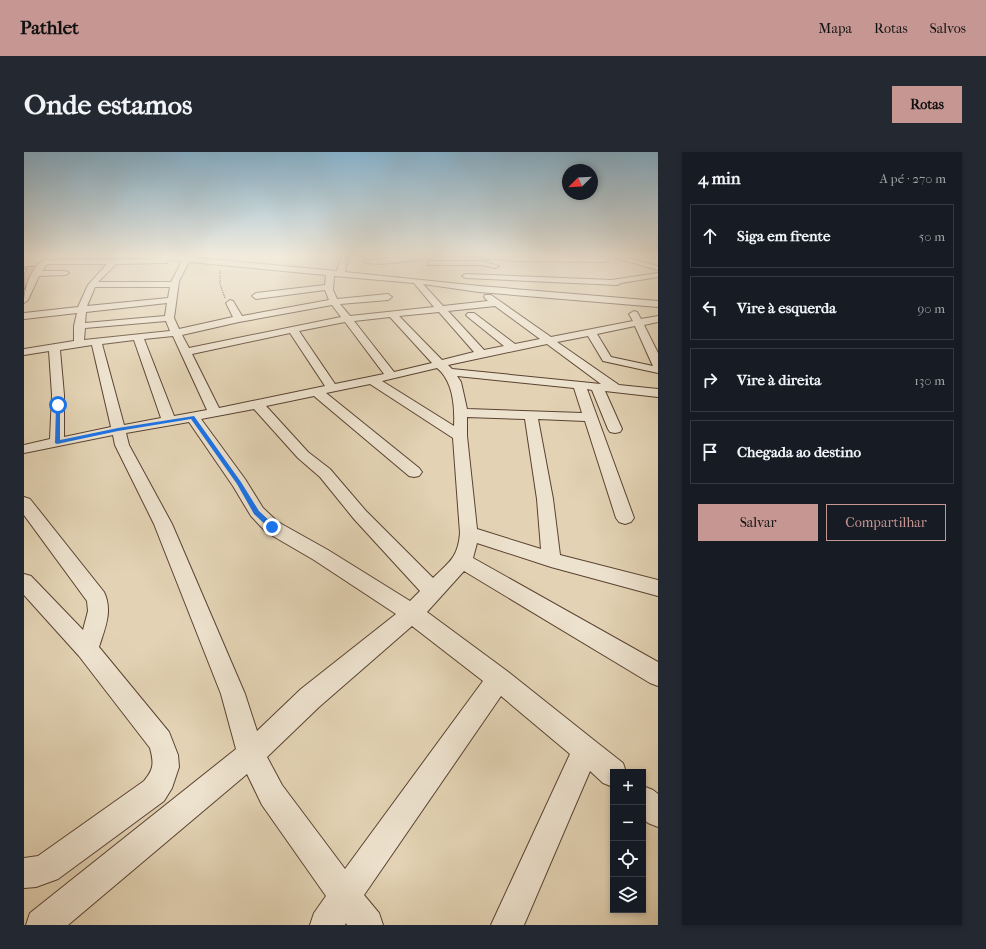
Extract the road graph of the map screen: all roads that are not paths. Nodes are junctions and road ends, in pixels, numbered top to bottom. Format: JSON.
{"nodes":[{"id":1,"x":87,"y":292,"type":"edge"},
{"id":2,"x":172,"y":292,"type":"edge"},
{"id":3,"x":267,"y":292,"type":"edge"},
{"id":4,"x":331,"y":292,"type":"edge"},
{"id":5,"x":384,"y":292,"type":"edge"},
{"id":6,"x":425,"y":292,"type":"edge"},
{"id":7,"x":483,"y":292,"type":"edge"},
{"id":8,"x":529,"y":292,"type":"edge"},
{"id":9,"x":622,"y":292,"type":"edge"},
{"id":10,"x":637,"y":293,"type":"dead end"},
{"id":11,"x":256,"y":296,"type":"dead end"},
{"id":12,"x":388,"y":297,"type":"junction"},
{"id":13,"x":625,"y":298,"type":"junction"},
{"id":14,"x":171,"y":300,"type":"junction"},
{"id":15,"x":334,"y":302,"type":"junction"},
{"id":16,"x":230,"y":303,"type":"road end"},
{"id":17,"x":497,"y":303,"type":"junction"},
{"id":18,"x":658,"y":304,"type":"edge"},
{"id":19,"x":81,"y":309,"type":"junction"},
{"id":20,"x":439,"y":309,"type":"junction"},
{"id":21,"x":403,"y":312,"type":"junction"},
{"id":22,"x":392,"y":314,"type":"junction"},
{"id":23,"x":471,"y":315,"type":"dead end"},
{"id":24,"x":24,"y":316,"type":"edge"},
{"id":25,"x":169,"y":318,"type":"junction"},
{"id":26,"x":239,"y":319,"type":"junction"},
{"id":27,"x":348,"y":319,"type":"junction"},
{"id":28,"x":658,"y":320,"type":"edge"},
{"id":29,"x":639,"y":323,"type":"junction"},
{"id":30,"x":79,"y":326,"type":"junction"},
{"id":31,"x":293,"y":329,"type":"junction"},
{"id":32,"x":591,"y":332,"type":"junction"},
{"id":33,"x":176,"y":333,"type":"junction"},
{"id":34,"x":138,"y":337,"type":"junction"},
{"id":35,"x":548,"y":340,"type":"junction"},
{"id":36,"x":96,"y":341,"type":"junction"},
{"id":37,"x":79,"y":344,"type":"junction"},
{"id":38,"x":54,"y":348,"type":"junction"},
{"id":39,"x":512,"y":348,"type":"junction"},
{"id":40,"x":655,"y":350,"type":"edge"},
{"id":41,"x":24,"y":352,"type":"edge"},
{"id":42,"x":186,"y":352,"type":"junction"},
{"id":43,"x":481,"y":354,"type":"junction"},
{"id":44,"x":658,"y":364,"type":"edge"},
{"id":45,"x":444,"y":368,"type":"junction"},
{"id":46,"x":658,"y":370,"type":"edge"},
{"id":47,"x":391,"y":376,"type":"junction"},
{"id":48,"x":372,"y":380,"type":"junction"},
{"id":49,"x":332,"y":388,"type":"junction"},
{"id":50,"x":616,"y":389,"type":"junction"},
{"id":51,"x":581,"y":391,"type":"junction"},
{"id":52,"x":317,"y":392,"type":"junction"},
{"id":53,"x":599,"y":393,"type":"junction"},
{"id":54,"x":658,"y":393,"type":"edge"},
{"id":55,"x":257,"y":404,"type":"junction"},
{"id":56,"x":215,"y":413,"type":"junction"},
{"id":57,"x":461,"y":413,"type":"junction"},
{"id":58,"x":531,"y":416,"type":"junction"},
{"id":59,"x":192,"y":417,"type":"junction"},
{"id":60,"x":591,"y":417,"type":"junction"},
{"id":61,"x":169,"y":422,"type":"junction"},
{"id":62,"x":615,"y":429,"type":"dead end"},
{"id":63,"x":118,"y":430,"type":"junction"},
{"id":64,"x":460,"y":436,"type":"junction"},
{"id":65,"x":57,"y":443,"type":"junction"},
{"id":66,"x":24,"y":449,"type":"edge"},
{"id":67,"x":414,"y":472,"type":"dead end"},
{"id":68,"x":24,"y":503,"type":"edge"},
{"id":69,"x":625,"y":518,"type":"dead end"},
{"id":70,"x":469,"y":533,"type":"junction"},
{"id":71,"x":551,"y":560,"type":"junction"},
{"id":72,"x":462,"y":561,"type":"junction"},
{"id":73,"x":24,"y":582,"type":"edge"},
{"id":74,"x":658,"y":588,"type":"edge"},
{"id":75,"x":433,"y":592,"type":"junction"},
{"id":76,"x":412,"y":613,"type":"junction"},
{"id":77,"x":87,"y":650,"type":"junction"},
{"id":78,"x":658,"y":675,"type":"edge"},
{"id":79,"x":499,"y":680,"type":"junction"},
{"id":80,"x":586,"y":750,"type":"junction"},
{"id":81,"x":251,"y":754,"type":"junction"},
{"id":82,"x":610,"y":770,"type":"edge"},
{"id":83,"x":646,"y":803,"type":"edge"},
{"id":84,"x":658,"y":813,"type":"edge"},
{"id":85,"x":24,"y":873,"type":"edge"},
{"id":86,"x":345,"y":895,"type":"junction"},
{"id":87,"x":42,"y":925,"type":"edge"},
{"id":88,"x":326,"y":925,"type":"edge"},
{"id":89,"x":366,"y":925,"type":"edge"},
{"id":90,"x":507,"y":925,"type":"edge"}],
"edges":[{"from":1,"to":19,"type":"street"},
{"from":2,"to":14,"type":"street"},
{"from":3,"to":11,"type":"street"},
{"from":4,"to":15,"type":"street"},
{"from":5,"to":12,"type":"street"},
{"from":6,"to":20,"type":"street"},
{"from":7,"to":17,"type":"street"},
{"from":8,"to":13,"type":"street"},
{"from":9,"to":13,"type":"street"},
{"from":10,"to":13,"type":"street"},
{"from":12,"to":15,"type":"street"},
{"from":12,"to":21,"type":"street"},
{"from":13,"to":18,"type":"street"},
{"from":13,"to":29,"type":"street"},
{"from":14,"to":19,"type":"street"},
{"from":14,"to":25,"type":"street"},
{"from":15,"to":26,"type":"street"},
{"from":15,"to":27,"type":"street"},
{"from":16,"to":26,"type":"street"},
{"from":17,"to":20,"type":"street"},
{"from":17,"to":35,"type":"street"},
{"from":19,"to":24,"type":"street"},
{"from":19,"to":30,"type":"street"},
{"from":20,"to":21,"type":"street"},
{"from":20,"to":43,"type":"street"},
{"from":21,"to":22,"type":"street"},
{"from":22,"to":27,"type":"street"},
{"from":22,"to":45,"type":"street"},
{"from":23,"to":39,"type":"street"},
{"from":25,"to":30,"type":"street"},
{"from":25,"to":33,"type":"street"},
{"from":26,"to":33,"type":"street"},
{"from":27,"to":31,"type":"street"},
{"from":27,"to":47,"type":"street"},
{"from":28,"to":29,"type":"street"},
{"from":29,"to":32,"type":"street"},
{"from":29,"to":40,"type":"street"},
{"from":30,"to":37,"type":"street"},
{"from":31,"to":42,"type":"street"},
{"from":31,"to":49,"type":"street"},
{"from":32,"to":35,"type":"street"},
{"from":32,"to":46,"type":"street"},
{"from":33,"to":34,"type":"street"},
{"from":33,"to":42,"type":"street"},
{"from":34,"to":36,"type":"street"},
{"from":34,"to":61,"type":"street"},
{"from":35,"to":39,"type":"street"},
{"from":35,"to":50,"type":"street"},
{"from":36,"to":37,"type":"street"},
{"from":36,"to":63,"type":"street"},
{"from":37,"to":38,"type":"street"},
{"from":38,"to":41,"type":"street"},
{"from":38,"to":65,"type":"street"},
{"from":39,"to":43,"type":"street"},
{"from":40,"to":44,"type":"street"},
{"from":42,"to":56,"type":"street"},
{"from":43,"to":45,"type":"street"},
{"from":45,"to":47,"type":"street"},
{"from":45,"to":51,"type":"street"},
{"from":45,"to":57,"type":"street"},
{"from":47,"to":48,"type":"street"},
{"from":48,"to":49,"type":"street"},
{"from":48,"to":64,"type":"street"},
{"from":49,"to":52,"type":"street"},
{"from":50,"to":53,"type":"street"},
{"from":50,"to":54,"type":"street"},
{"from":51,"to":53,"type":"street"},
{"from":51,"to":60,"type":"street"},
{"from":52,"to":55,"type":"street"},
{"from":52,"to":67,"type":"street"},
{"from":53,"to":62,"type":"street"},
{"from":55,"to":56,"type":"street"},
{"from":55,"to":75,"type":"street"},
{"from":56,"to":59,"type":"street"},
{"from":57,"to":58,"type":"street"},
{"from":57,"to":64,"type":"street"},
{"from":58,"to":60,"type":"street"},
{"from":58,"to":71,"type":"street"},
{"from":59,"to":61,"type":"street"},
{"from":59,"to":76,"type":"street"},
{"from":60,"to":69,"type":"street"},
{"from":61,"to":63,"type":"street"},
{"from":63,"to":65,"type":"street"},
{"from":63,"to":81,"type":"street"},
{"from":64,"to":70,"type":"street"},
{"from":65,"to":66,"type":"street"},
{"from":68,"to":77,"type":"street"},
{"from":70,"to":71,"type":"street"},
{"from":70,"to":72,"type":"street"},
{"from":71,"to":74,"type":"street"},
{"from":72,"to":75,"type":"street"},
{"from":72,"to":78,"type":"street"},
{"from":73,"to":77,"type":"street"},
{"from":75,"to":76,"type":"street"},
{"from":76,"to":79,"type":"street"},
{"from":76,"to":81,"type":"street"},
{"from":77,"to":85,"type":"street"},
{"from":79,"to":80,"type":"street"},
{"from":79,"to":86,"type":"street"},
{"from":80,"to":82,"type":"street"},
{"from":80,"to":90,"type":"street"},
{"from":81,"to":86,"type":"street"},
{"from":81,"to":87,"type":"street"},
{"from":83,"to":84,"type":"street"},
{"from":86,"to":88,"type":"street"},
{"from":86,"to":89,"type":"street"}]}
